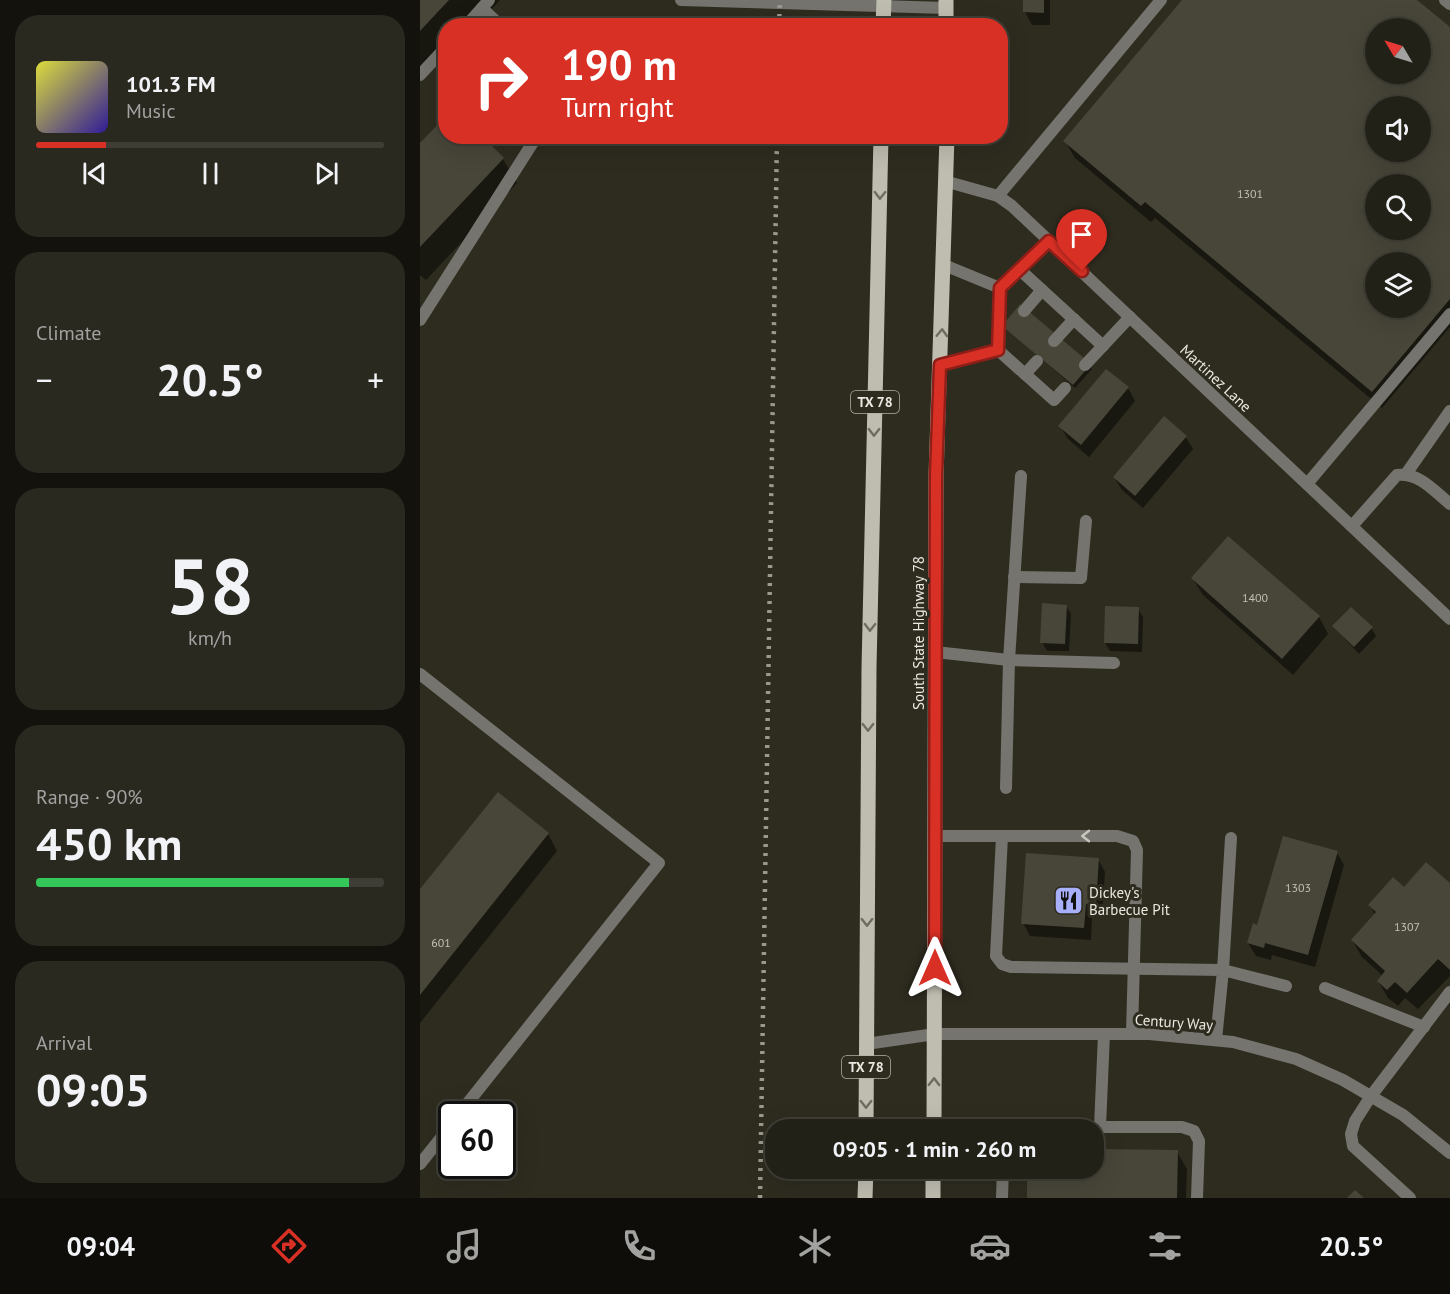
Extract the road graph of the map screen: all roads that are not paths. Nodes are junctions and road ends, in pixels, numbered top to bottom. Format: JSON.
{"nodes":[{"id":1,"x":681,"y":0,"type":"edge"},
{"id":2,"x":1161,"y":0,"type":"edge"},
{"id":3,"x":1445,"y":0,"type":"edge"},
{"id":4,"x":485,"y":4,"type":"edge"},
{"id":5,"x":884,"y":4,"type":"edge"},
{"id":6,"x":946,"y":4,"type":"edge"},
{"id":7,"x":1450,"y":4,"type":"edge"},
{"id":8,"x":473,"y":18,"type":"edge"},
{"id":9,"x":495,"y":18,"type":"edge"},
{"id":10,"x":438,"y":56,"type":"edge"},
{"id":11,"x":420,"y":75,"type":"edge"},
{"id":12,"x":532,"y":144,"type":"edge"},
{"id":13,"x":881,"y":144,"type":"edge"},
{"id":14,"x":947,"y":144,"type":"edge"},
{"id":15,"x":948,"y":182,"type":"junction"},
{"id":16,"x":998,"y":196,"type":"junction"},
{"id":17,"x":1049,"y":241,"type":"junction"},
{"id":18,"x":944,"y":265,"type":"junction"},
{"id":19,"x":1020,"y":269,"type":"junction"},
{"id":20,"x":1000,"y":288,"type":"junction"},
{"id":21,"x":1042,"y":290,"type":"junction"},
{"id":22,"x":1024,"y":311,"type":"dead end"},
{"id":23,"x":1450,"y":314,"type":"edge"},
{"id":24,"x":1130,"y":317,"type":"junction"},
{"id":25,"x":1074,"y":319,"type":"junction"},
{"id":26,"x":420,"y":320,"type":"edge"},
{"id":27,"x":1000,"y":340,"type":"junction"},
{"id":28,"x":1054,"y":341,"type":"dead end"},
{"id":29,"x":1103,"y":346,"type":"junction"},
{"id":30,"x":1037,"y":361,"type":"dead end"},
{"id":31,"x":940,"y":365,"type":"junction"},
{"id":32,"x":1085,"y":365,"type":"dead end"},
{"id":33,"x":1025,"y":374,"type":"junction"},
{"id":34,"x":1065,"y":388,"type":"dead end"},
{"id":35,"x":1450,"y":411,"type":"edge"},
{"id":36,"x":1406,"y":474,"type":"junction"},
{"id":37,"x":1021,"y":476,"type":"dead end"},
{"id":38,"x":1307,"y":484,"type":"junction"},
{"id":39,"x":1450,"y":504,"type":"edge"},
{"id":40,"x":1086,"y":521,"type":"dead end"},
{"id":41,"x":1352,"y":526,"type":"junction"},
{"id":42,"x":1014,"y":577,"type":"junction"},
{"id":43,"x":1450,"y":619,"type":"edge"},
{"id":44,"x":935,"y":652,"type":"junction"},
{"id":45,"x":1009,"y":660,"type":"junction"},
{"id":46,"x":1114,"y":663,"type":"dead end"},
{"id":47,"x":420,"y":674,"type":"edge"},
{"id":48,"x":1006,"y":788,"type":"dead end"},
{"id":49,"x":935,"y":836,"type":"junction"},
{"id":50,"x":1002,"y":836,"type":"junction"},
{"id":51,"x":1231,"y":838,"type":"dead end"},
{"id":52,"x":1135,"y":969,"type":"junction"},
{"id":53,"x":1222,"y":969,"type":"junction"},
{"id":54,"x":1286,"y":986,"type":"dead end"},
{"id":55,"x":1325,"y":987,"type":"dead end"},
{"id":56,"x":1450,"y":992,"type":"edge"},
{"id":57,"x":1424,"y":1027,"type":"junction"},
{"id":58,"x":935,"y":1034,"type":"junction"},
{"id":59,"x":1104,"y":1034,"type":"junction"},
{"id":60,"x":1132,"y":1034,"type":"junction"},
{"id":61,"x":1216,"y":1040,"type":"junction"},
{"id":62,"x":866,"y":1044,"type":"junction"},
{"id":63,"x":1371,"y":1096,"type":"junction"},
{"id":64,"x":469,"y":1101,"type":"edge"},
{"id":65,"x":866,"y":1119,"type":"edge"},
{"id":66,"x":934,"y":1119,"type":"edge"},
{"id":67,"x":1100,"y":1119,"type":"edge"},
{"id":68,"x":1104,"y":1128,"type":"edge"},
{"id":69,"x":438,"y":1142,"type":"edge"},
{"id":70,"x":1450,"y":1153,"type":"edge"},
{"id":71,"x":420,"y":1164,"type":"edge"},
{"id":72,"x":866,"y":1179,"type":"edge"},
{"id":73,"x":933,"y":1179,"type":"edge"},
{"id":74,"x":1003,"y":1179,"type":"edge"},
{"id":75,"x":865,"y":1198,"type":"edge"},
{"id":76,"x":933,"y":1198,"type":"edge"},
{"id":77,"x":1002,"y":1198,"type":"edge"},
{"id":78,"x":1197,"y":1198,"type":"edge"},
{"id":79,"x":1410,"y":1198,"type":"edge"}],
"edges":[{"from":1,"to":5,"type":"street"},
{"from":2,"to":16,"type":"street"},
{"from":3,"to":7,"type":"street"},
{"from":4,"to":8,"type":"street"},
{"from":4,"to":9,"type":"street"},
{"from":5,"to":6,"type":"street"},
{"from":10,"to":11,"type":"street"},
{"from":12,"to":26,"type":"street"},
{"from":13,"to":62,"type":"main road","number":"TX 78","one_way":true},
{"from":14,"to":15,"type":"main road","name":"South State Highway 78"},
{"from":15,"to":16,"type":"street","name":"Martinez Lane"},
{"from":15,"to":18,"type":"main road","name":"South State Highway 78"},
{"from":16,"to":17,"type":"street","name":"Martinez Lane"},
{"from":17,"to":19,"type":"street"},
{"from":17,"to":24,"type":"street","name":"Martinez Lane"},
{"from":18,"to":20,"type":"street"},
{"from":31,"to":18,"type":"main road","name":"South State Highway 78","one_way":true},
{"from":19,"to":20,"type":"street"},
{"from":19,"to":21,"type":"street"},
{"from":20,"to":27,"type":"street"},
{"from":21,"to":22,"type":"street"},
{"from":21,"to":25,"type":"street"},
{"from":23,"to":38,"type":"street"},
{"from":24,"to":29,"type":"street"},
{"from":24,"to":38,"type":"street","name":"Martinez Lane"},
{"from":25,"to":28,"type":"street"},
{"from":25,"to":29,"type":"street"},
{"from":27,"to":31,"type":"street"},
{"from":27,"to":33,"type":"street"},
{"from":29,"to":32,"type":"street"},
{"from":30,"to":33,"type":"street"},
{"from":31,"to":44,"type":"main road","name":"South State Highway 78"},
{"from":33,"to":34,"type":"street"},
{"from":35,"to":36,"type":"street"},
{"from":36,"to":39,"type":"street"},
{"from":36,"to":41,"type":"street"},
{"from":37,"to":42,"type":"street"},
{"from":38,"to":41,"type":"street","name":"Martinez Lane"},
{"from":40,"to":42,"type":"street"},
{"from":41,"to":43,"type":"street","name":"Martinez Lane"},
{"from":42,"to":45,"type":"street"},
{"from":44,"to":45,"type":"street"},
{"from":44,"to":49,"type":"main road","name":"South State Highway 78"},
{"from":45,"to":46,"type":"street"},
{"from":45,"to":48,"type":"street"},
{"from":47,"to":64,"type":"street"},
{"from":49,"to":50,"type":"street"},
{"from":49,"to":58,"type":"main road","name":"South State Highway 78"},
{"from":52,"to":50,"type":"street","one_way":true},
{"from":50,"to":52,"type":"street"},
{"from":51,"to":53,"type":"street"},
{"from":52,"to":53,"type":"street"},
{"from":52,"to":60,"type":"street"},
{"from":53,"to":54,"type":"street"},
{"from":53,"to":61,"type":"street"},
{"from":55,"to":57,"type":"street"},
{"from":56,"to":57,"type":"street"},
{"from":57,"to":63,"type":"street"},
{"from":58,"to":59,"type":"street","name":"Century Way"},
{"from":58,"to":62,"type":"street","name":"Century Way"},
{"from":66,"to":58,"type":"main road","name":"South State Highway 78","one_way":true},
{"from":59,"to":60,"type":"street","name":"Century Way"},
{"from":59,"to":67,"type":"street"},
{"from":60,"to":61,"type":"street","name":"Century Way"},
{"from":61,"to":63,"type":"street","name":"Century Way"},
{"from":62,"to":65,"type":"main road","number":"TX 78","one_way":true},
{"from":63,"to":70,"type":"street","name":"Century Way"},
{"from":63,"to":79,"type":"street"},
{"from":68,"to":78,"type":"street"},
{"from":69,"to":71,"type":"street"},
{"from":72,"to":75,"type":"main road"},
{"from":73,"to":76,"type":"main road"},
{"from":74,"to":77,"type":"street"}]}
